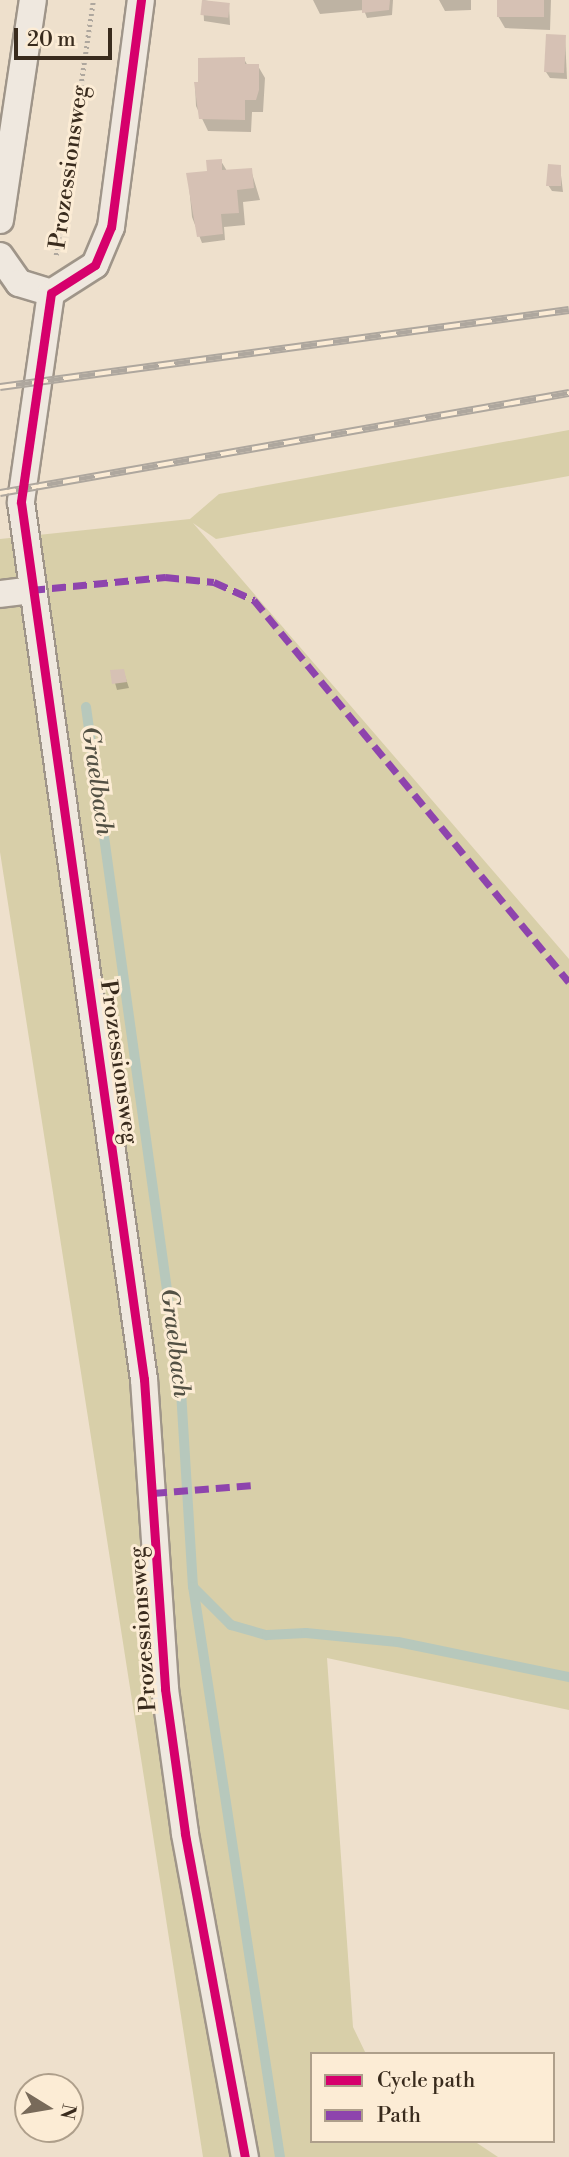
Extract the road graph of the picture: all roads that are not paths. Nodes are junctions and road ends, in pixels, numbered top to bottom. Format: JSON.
{"nodes":[{"id":1,"x":33,"y":0,"type":"edge"},
{"id":2,"x":141,"y":0,"type":"edge"},
{"id":3,"x":0,"y":220,"type":"edge"},
{"id":4,"x":0,"y":256,"type":"edge"},
{"id":5,"x":51,"y":293,"type":"junction"},
{"id":6,"x":31,"y":590,"type":"junction"},
{"id":7,"x":0,"y":594,"type":"edge"},
{"id":8,"x":245,"y":2157,"type":"edge"}],
"edges":[{"from":1,"to":3,"type":"street"},
{"from":2,"to":5,"type":"street","name":"Prozessionsweg"},
{"from":4,"to":5,"type":"street"},
{"from":5,"to":6,"type":"street","name":"Prozessionsweg"},
{"from":6,"to":7,"type":"street"},
{"from":6,"to":8,"type":"street","name":"Prozessionsweg"}]}
